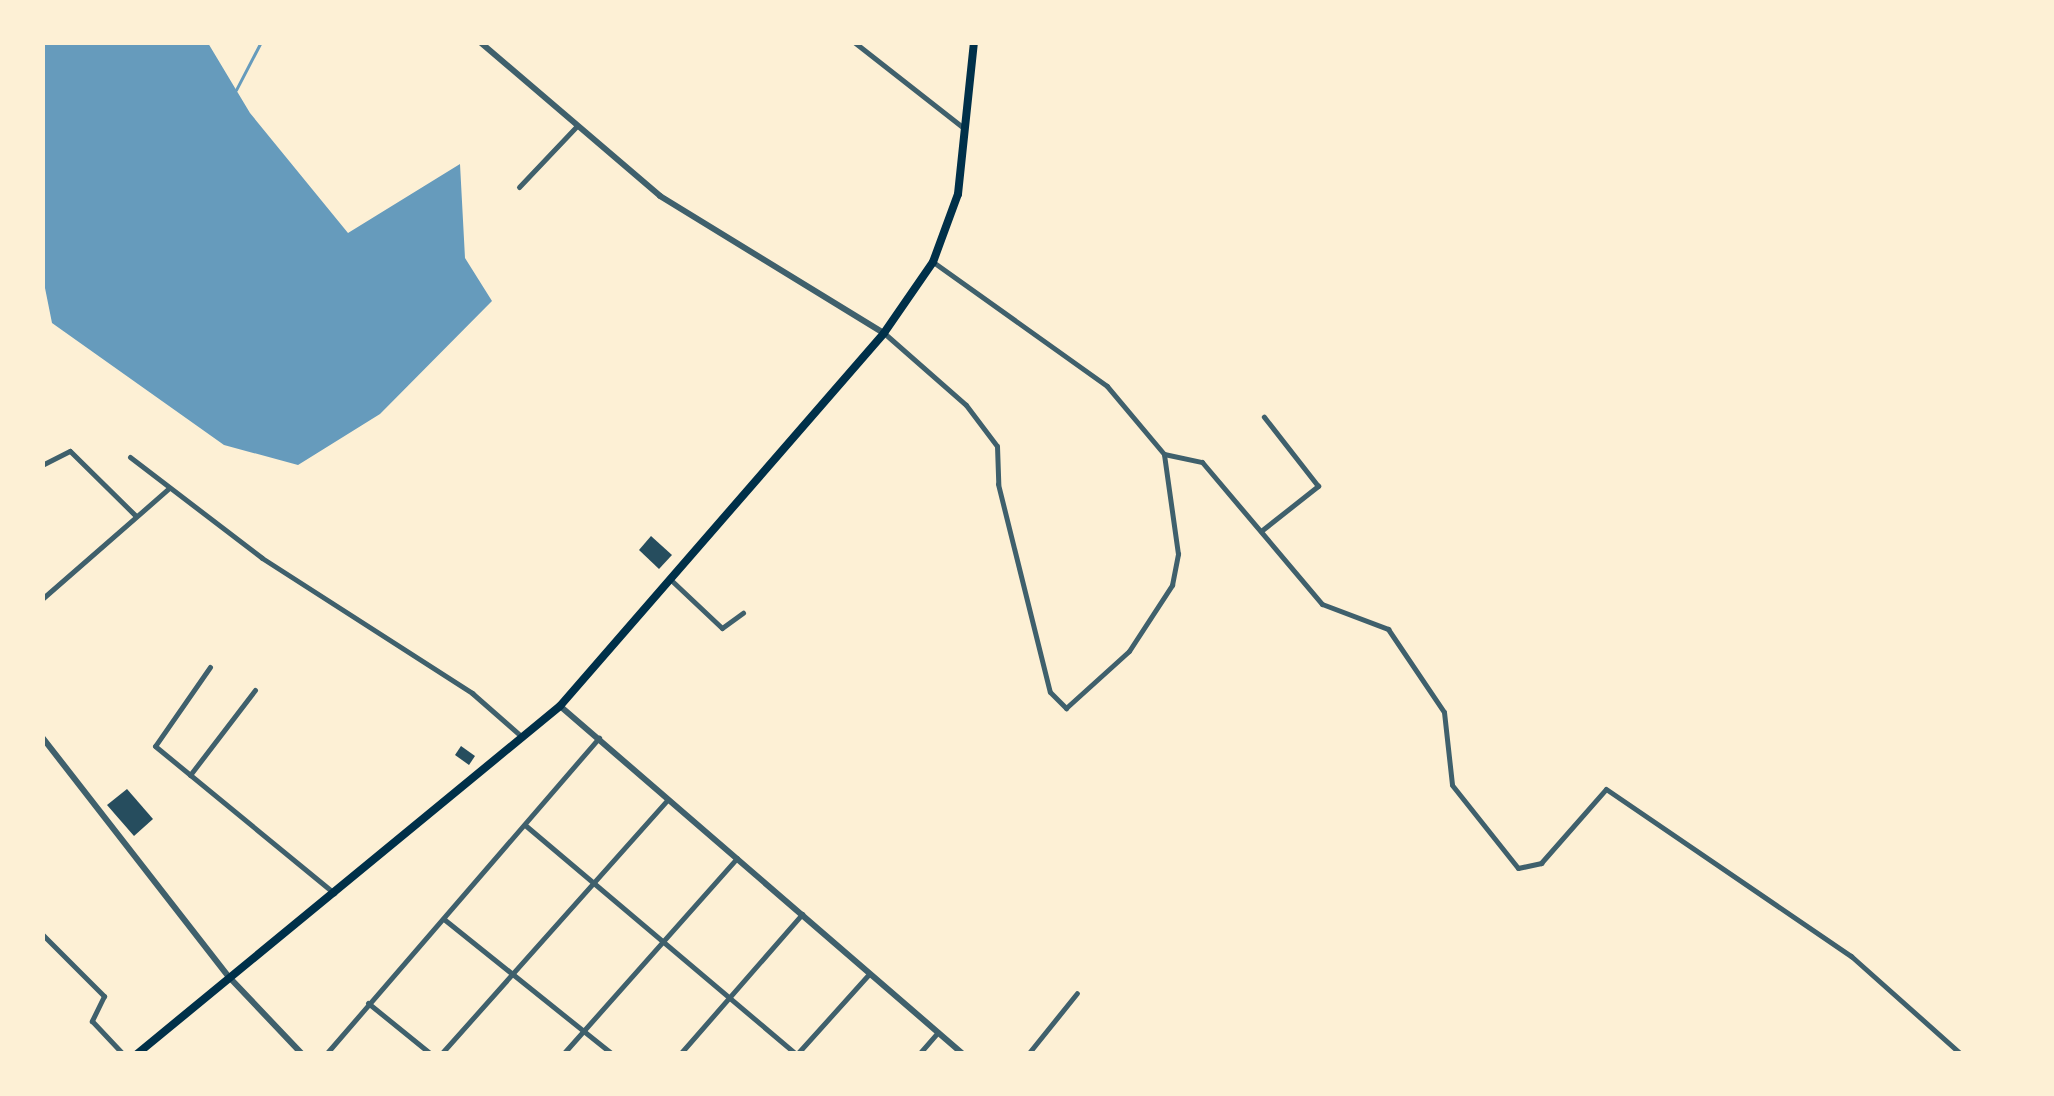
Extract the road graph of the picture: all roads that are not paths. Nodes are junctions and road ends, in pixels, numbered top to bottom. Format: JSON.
{"nodes":[{"id":1,"x":480,"y":42,"type":"edge"},
{"id":2,"x":854,"y":42,"type":"edge"},
{"id":3,"x":974,"y":42,"type":"edge"},
{"id":4,"x":576,"y":127,"type":"junction"},
{"id":5,"x":968,"y":130,"type":"junction"},
{"id":6,"x":519,"y":187,"type":"dead end"},
{"id":7,"x":933,"y":262,"type":"junction"},
{"id":8,"x":884,"y":333,"type":"junction"},
{"id":9,"x":1264,"y":417,"type":"dead end"},
{"id":10,"x":1164,"y":454,"type":"junction"},
{"id":11,"x":130,"y":457,"type":"dead end"},
{"id":12,"x":42,"y":466,"type":"edge"},
{"id":13,"x":168,"y":489,"type":"junction"},
{"id":14,"x":134,"y":515,"type":"junction"},
{"id":15,"x":1261,"y":531,"type":"junction"},
{"id":16,"x":671,"y":580,"type":"junction"},
{"id":17,"x":42,"y":598,"type":"edge"},
{"id":18,"x":742,"y":613,"type":"dead end"},
{"id":19,"x":210,"y":668,"type":"dead end"},
{"id":20,"x":255,"y":690,"type":"dead end"},
{"id":21,"x":560,"y":706,"type":"junction"},
{"id":22,"x":42,"y":738,"type":"edge"},
{"id":23,"x":523,"y":738,"type":"junction"},
{"id":24,"x":599,"y":738,"type":"junction"},
{"id":25,"x":190,"y":775,"type":"junction"},
{"id":26,"x":668,"y":799,"type":"junction"},
{"id":27,"x":525,"y":825,"type":"junction"},
{"id":28,"x":737,"y":858,"type":"junction"},
{"id":29,"x":593,"y":883,"type":"junction"},
{"id":30,"x":334,"y":893,"type":"junction"},
{"id":31,"x":802,"y":914,"type":"junction"},
{"id":32,"x":445,"y":920,"type":"junction"},
{"id":33,"x":42,"y":934,"type":"edge"},
{"id":34,"x":662,"y":942,"type":"junction"},
{"id":35,"x":514,"y":973,"type":"junction"},
{"id":36,"x":870,"y":973,"type":"junction"},
{"id":37,"x":229,"y":977,"type":"junction"},
{"id":38,"x":1077,"y":993,"type":"dead end"},
{"id":39,"x":728,"y":997,"type":"junction"},
{"id":40,"x":368,"y":1003,"type":"junction"},
{"id":41,"x":582,"y":1030,"type":"junction"},
{"id":42,"x":938,"y":1032,"type":"junction"},
{"id":43,"x":123,"y":1054,"type":"edge"},
{"id":44,"x":136,"y":1054,"type":"edge"},
{"id":45,"x":302,"y":1054,"type":"edge"},
{"id":46,"x":326,"y":1054,"type":"edge"},
{"id":47,"x":430,"y":1054,"type":"edge"},
{"id":48,"x":440,"y":1054,"type":"edge"},
{"id":49,"x":563,"y":1054,"type":"edge"},
{"id":50,"x":612,"y":1054,"type":"edge"},
{"id":51,"x":680,"y":1054,"type":"edge"},
{"id":52,"x":797,"y":1054,"type":"edge"},
{"id":53,"x":919,"y":1054,"type":"edge"},
{"id":54,"x":963,"y":1054,"type":"edge"},
{"id":55,"x":1028,"y":1054,"type":"edge"},
{"id":56,"x":1960,"y":1054,"type":"edge"}],
"edges":[{"from":1,"to":4,"type":"street"},
{"from":2,"to":5,"type":"street"},
{"from":3,"to":5,"type":"main road"},
{"from":4,"to":6,"type":"street"},
{"from":4,"to":8,"type":"street"},
{"from":5,"to":7,"type":"main road"},
{"from":7,"to":8,"type":"main road"},
{"from":7,"to":10,"type":"street"},
{"from":8,"to":10,"type":"street"},
{"from":8,"to":16,"type":"main road"},
{"from":9,"to":15,"type":"street"},
{"from":10,"to":15,"type":"street"},
{"from":11,"to":13,"type":"street"},
{"from":12,"to":14,"type":"street"},
{"from":13,"to":14,"type":"street"},
{"from":13,"to":23,"type":"street"},
{"from":14,"to":17,"type":"street"},
{"from":15,"to":56,"type":"street"},
{"from":16,"to":18,"type":"street"},
{"from":16,"to":21,"type":"main road"},
{"from":19,"to":25,"type":"street"},
{"from":20,"to":25,"type":"street"},
{"from":21,"to":23,"type":"main road"},
{"from":21,"to":24,"type":"street"},
{"from":22,"to":37,"type":"street"},
{"from":23,"to":30,"type":"main road"},
{"from":24,"to":26,"type":"street"},
{"from":24,"to":27,"type":"street"},
{"from":25,"to":30,"type":"street"},
{"from":26,"to":28,"type":"street"},
{"from":26,"to":29,"type":"street"},
{"from":27,"to":29,"type":"street"},
{"from":27,"to":32,"type":"street"},
{"from":28,"to":31,"type":"street"},
{"from":28,"to":34,"type":"street"},
{"from":29,"to":34,"type":"street"},
{"from":29,"to":35,"type":"street"},
{"from":30,"to":37,"type":"main road"},
{"from":31,"to":36,"type":"street"},
{"from":31,"to":39,"type":"street"},
{"from":32,"to":35,"type":"street"},
{"from":32,"to":40,"type":"street"},
{"from":33,"to":43,"type":"street"},
{"from":34,"to":39,"type":"street"},
{"from":34,"to":41,"type":"street"},
{"from":35,"to":41,"type":"street"},
{"from":35,"to":48,"type":"street"},
{"from":36,"to":42,"type":"street"},
{"from":36,"to":52,"type":"street"},
{"from":37,"to":44,"type":"main road"},
{"from":37,"to":45,"type":"street"},
{"from":38,"to":55,"type":"street"},
{"from":39,"to":51,"type":"street"},
{"from":39,"to":52,"type":"street"},
{"from":40,"to":46,"type":"street"},
{"from":40,"to":47,"type":"street"},
{"from":41,"to":49,"type":"street"},
{"from":41,"to":50,"type":"street"},
{"from":42,"to":53,"type":"street"},
{"from":42,"to":54,"type":"street"}]}
